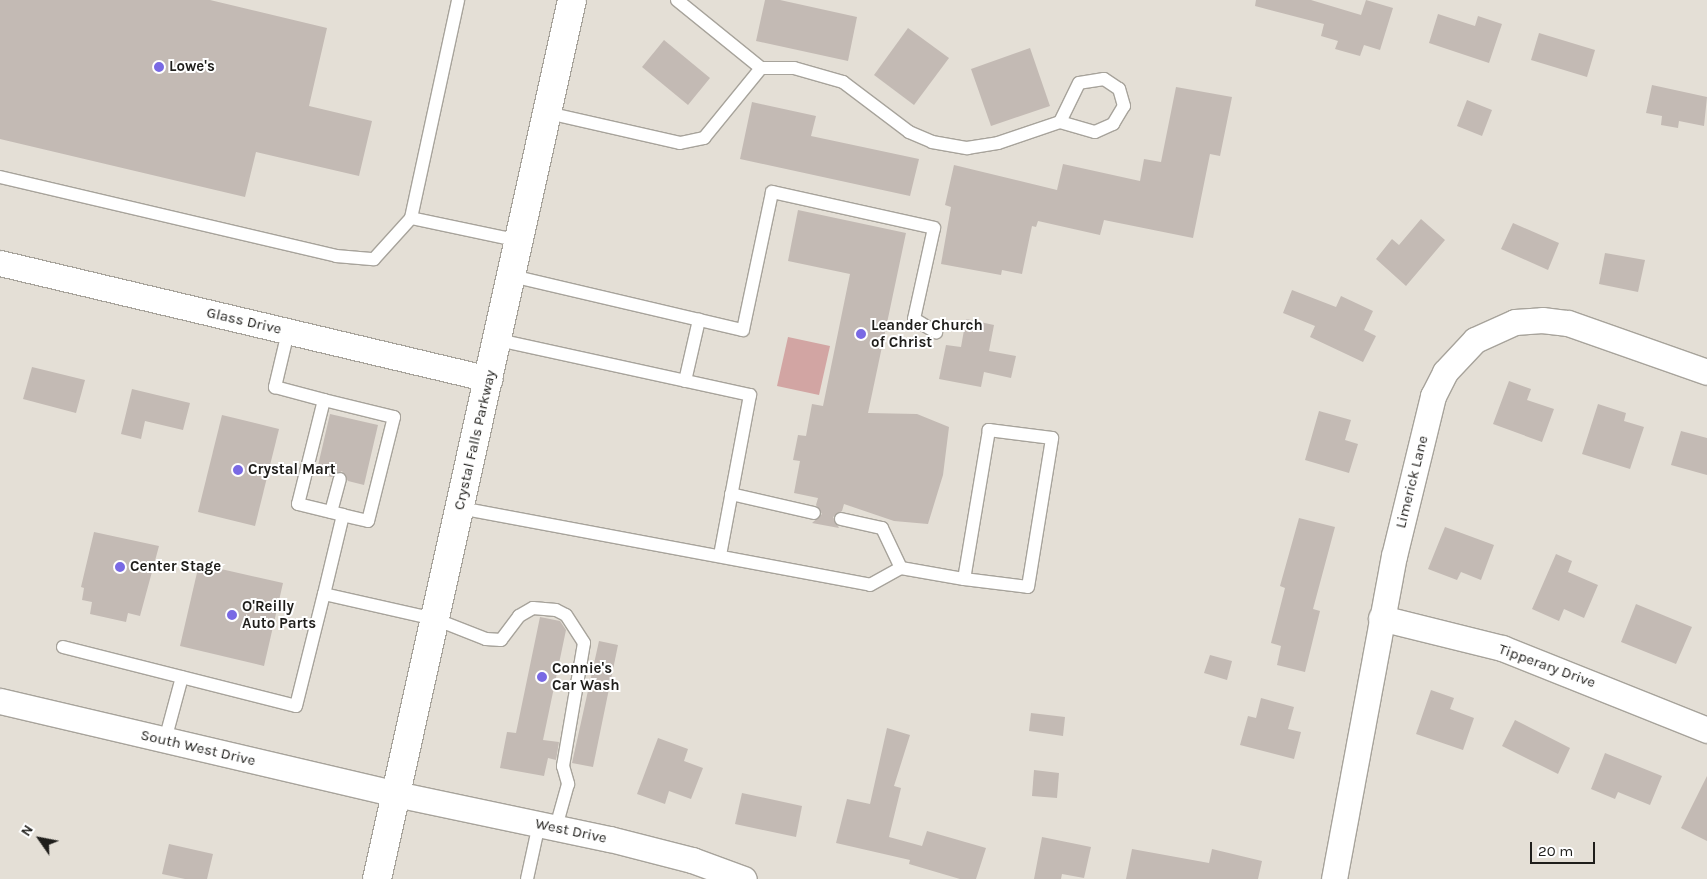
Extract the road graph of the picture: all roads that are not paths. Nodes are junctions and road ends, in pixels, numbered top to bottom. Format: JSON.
{"nodes":[{"id":1,"x":458,"y":0,"type":"edge"},
{"id":2,"x":572,"y":0,"type":"edge"},
{"id":3,"x":677,"y":0,"type":"edge"},
{"id":4,"x":761,"y":68,"type":"junction"},
{"id":5,"x":548,"y":114,"type":"junction"},
{"id":6,"x":1060,"y":122,"type":"junction"},
{"id":7,"x":0,"y":177,"type":"edge"},
{"id":8,"x":411,"y":218,"type":"junction"},
{"id":9,"x":520,"y":241,"type":"junction"},
{"id":10,"x":0,"y":263,"type":"edge"},
{"id":11,"x":512,"y":276,"type":"junction"},
{"id":12,"x":699,"y":320,"type":"junction"},
{"id":13,"x":288,"y":332,"type":"junction"},
{"id":14,"x":936,"y":332,"type":"dead end"},
{"id":15,"x":498,"y":340,"type":"junction"},
{"id":16,"x":1707,"y":372,"type":"edge"},
{"id":17,"x":489,"y":379,"type":"junction"},
{"id":18,"x":685,"y":381,"type":"junction"},
{"id":19,"x":324,"y":400,"type":"junction"},
{"id":20,"x":340,"y":479,"type":"dead end"},
{"id":21,"x":731,"y":494,"type":"junction"},
{"id":22,"x":460,"y":508,"type":"junction"},
{"id":23,"x":814,"y":513,"type":"dead end"},
{"id":24,"x":337,"y":514,"type":"junction"},
{"id":25,"x":841,"y":519,"type":"dead end"},
{"id":26,"x":720,"y":555,"type":"junction"},
{"id":27,"x":901,"y":568,"type":"junction"},
{"id":28,"x":964,"y":579,"type":"junction"},
{"id":29,"x":324,"y":594,"type":"junction"},
{"id":30,"x":1381,"y":618,"type":"junction"},
{"id":31,"x":435,"y":619,"type":"junction"},
{"id":32,"x":63,"y":647,"type":"dead end"},
{"id":33,"x":182,"y":677,"type":"junction"},
{"id":34,"x":0,"y":701,"type":"edge"},
{"id":35,"x":1707,"y":730,"type":"edge"},
{"id":36,"x":165,"y":740,"type":"junction"},
{"id":37,"x":396,"y":794,"type":"junction"},
{"id":38,"x":547,"y":826,"type":"junction"},
{"id":39,"x":736,"y":878,"type":"edge"},
{"id":40,"x":377,"y":879,"type":"edge"},
{"id":41,"x":527,"y":879,"type":"edge"},
{"id":42,"x":1334,"y":879,"type":"edge"}],
"edges":[{"from":1,"to":8,"type":"lane"},
{"from":2,"to":5,"type":"main road","name":"Crystal Falls Parkway"},
{"from":3,"to":4,"type":"lane"},
{"from":4,"to":5,"type":"lane"},
{"from":4,"to":6,"type":"lane"},
{"from":5,"to":9,"type":"main road","name":"Crystal Falls Parkway"},
{"from":6,"to":6,"type":"lane"},
{"from":7,"to":8,"type":"lane"},
{"from":8,"to":9,"type":"lane"},
{"from":9,"to":11,"type":"main road","name":"Crystal Falls Parkway"},
{"from":10,"to":13,"type":"street","name":"Glass Drive"},
{"from":11,"to":12,"type":"lane"},
{"from":11,"to":15,"type":"main road","name":"Crystal Falls Parkway"},
{"from":12,"to":14,"type":"lane"},
{"from":12,"to":18,"type":"lane"},
{"from":13,"to":17,"type":"street","name":"Glass Drive"},
{"from":13,"to":19,"type":"lane"},
{"from":15,"to":17,"type":"main road","name":"Crystal Falls Parkway"},
{"from":15,"to":18,"type":"lane"},
{"from":16,"to":30,"type":"street","name":"Limerick Lane"},
{"from":17,"to":22,"type":"main road","name":"Crystal Falls Parkway"},
{"from":18,"to":21,"type":"lane"},
{"from":19,"to":24,"type":"lane"},
{"from":19,"to":24,"type":"lane"},
{"from":20,"to":24,"type":"lane"},
{"from":21,"to":23,"type":"lane"},
{"from":21,"to":26,"type":"lane"},
{"from":22,"to":26,"type":"lane"},
{"from":22,"to":31,"type":"main road","name":"Crystal Falls Parkway"},
{"from":24,"to":29,"type":"lane"},
{"from":25,"to":27,"type":"lane"},
{"from":26,"to":27,"type":"lane"},
{"from":27,"to":28,"type":"lane"},
{"from":28,"to":28,"type":"lane"},
{"from":29,"to":31,"type":"lane"},
{"from":29,"to":33,"type":"lane"},
{"from":30,"to":35,"type":"street","name":"Tipperary Drive"},
{"from":30,"to":42,"type":"street","name":"Limerick Lane"},
{"from":31,"to":37,"type":"main road","name":"Crystal Falls Parkway"},
{"from":31,"to":38,"type":"lane"},
{"from":32,"to":33,"type":"lane"},
{"from":33,"to":36,"type":"lane"},
{"from":34,"to":36,"type":"street","name":"South West Drive"},
{"from":36,"to":37,"type":"street","name":"South West Drive"},
{"from":37,"to":38,"type":"street","name":"West Drive"},
{"from":37,"to":40,"type":"main road","name":"Crystal Falls Parkway"},
{"from":38,"to":39,"type":"street","name":"West Drive"},
{"from":38,"to":41,"type":"lane"}]}
